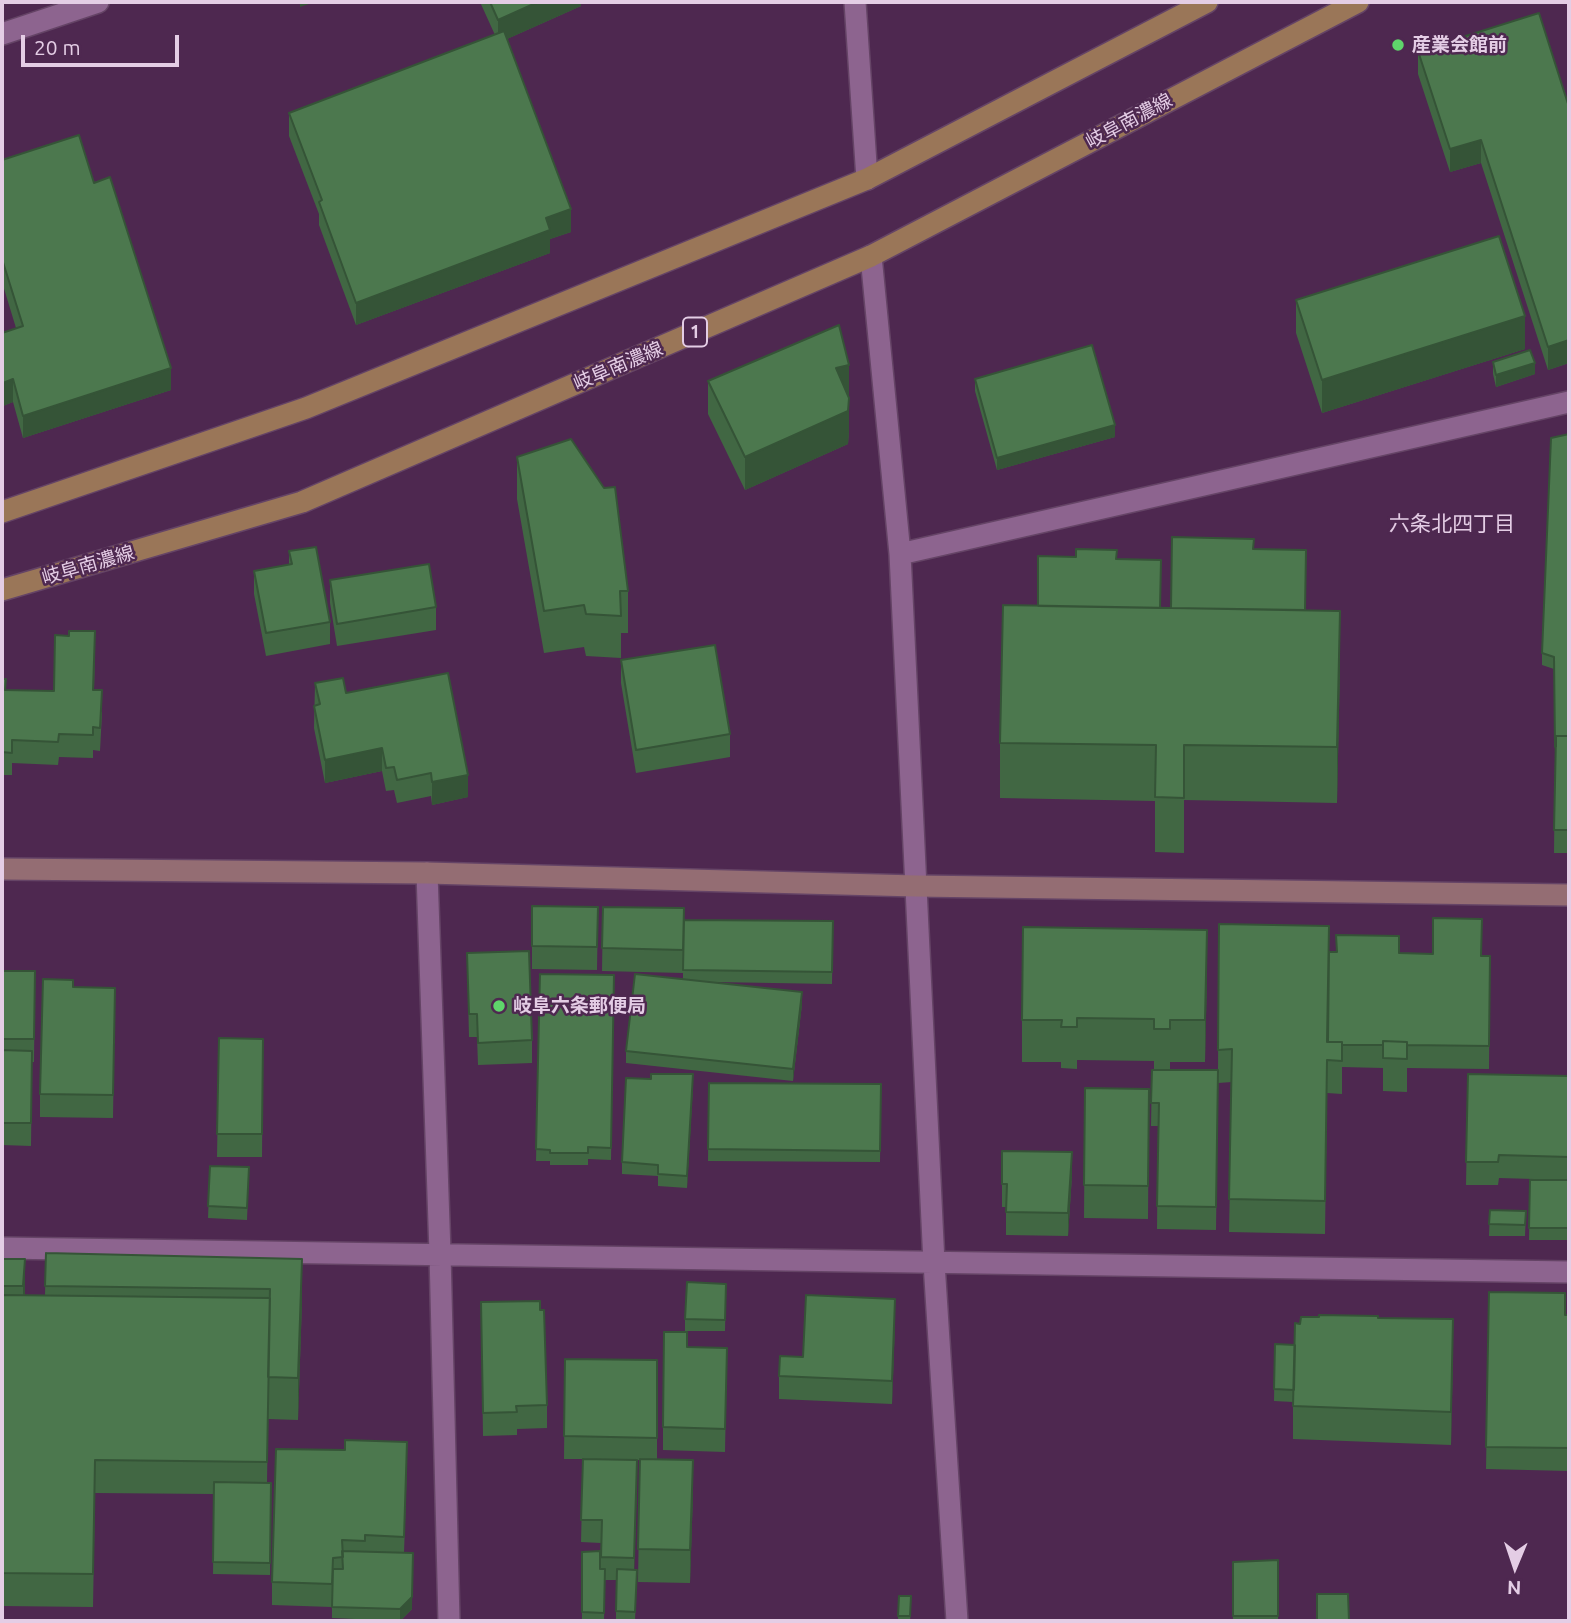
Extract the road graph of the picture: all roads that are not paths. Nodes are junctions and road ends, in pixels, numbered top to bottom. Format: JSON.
{"nodes":[{"id":1,"x":98,"y":2,"type":"edge"},
{"id":2,"x":855,"y":2,"type":"edge"},
{"id":3,"x":1207,"y":2,"type":"edge"},
{"id":4,"x":1358,"y":2,"type":"edge"},
{"id":5,"x":2,"y":34,"type":"edge"},
{"id":6,"x":867,"y":178,"type":"junction"},
{"id":7,"x":871,"y":256,"type":"junction"},
{"id":8,"x":1569,"y":402,"type":"edge"},
{"id":9,"x":2,"y":512,"type":"edge"},
{"id":10,"x":900,"y":554,"type":"junction"},
{"id":11,"x":2,"y":590,"type":"edge"},
{"id":12,"x":2,"y":869,"type":"edge"},
{"id":13,"x":427,"y":873,"type":"junction"},
{"id":14,"x":916,"y":886,"type":"junction"},
{"id":15,"x":1569,"y":895,"type":"edge"},
{"id":16,"x":2,"y":1248,"type":"edge"},
{"id":17,"x":440,"y":1253,"type":"junction"},
{"id":18,"x":934,"y":1263,"type":"junction"},
{"id":19,"x":1569,"y":1272,"type":"edge"},
{"id":20,"x":449,"y":1621,"type":"edge"},
{"id":21,"x":957,"y":1621,"type":"edge"}],
"edges":[{"from":1,"to":5,"type":"street"},
{"from":2,"to":6,"type":"street"},
{"from":3,"to":6,"type":"main road"},
{"from":4,"to":7,"type":"main road","name":"岐阜南濃線","number":"1"},
{"from":6,"to":9,"type":"main road"},
{"from":7,"to":10,"type":"street"},
{"from":7,"to":11,"type":"main road","name":"岐阜南濃線","number":"1"},
{"from":8,"to":10,"type":"street"},
{"from":10,"to":14,"type":"street"},
{"from":12,"to":13,"type":"street"},
{"from":13,"to":14,"type":"street"},
{"from":13,"to":17,"type":"street"},
{"from":14,"to":15,"type":"street"},
{"from":14,"to":18,"type":"street"},
{"from":16,"to":17,"type":"street"},
{"from":17,"to":18,"type":"street"},
{"from":17,"to":20,"type":"street"},
{"from":18,"to":19,"type":"street"},
{"from":18,"to":21,"type":"street"}]}
